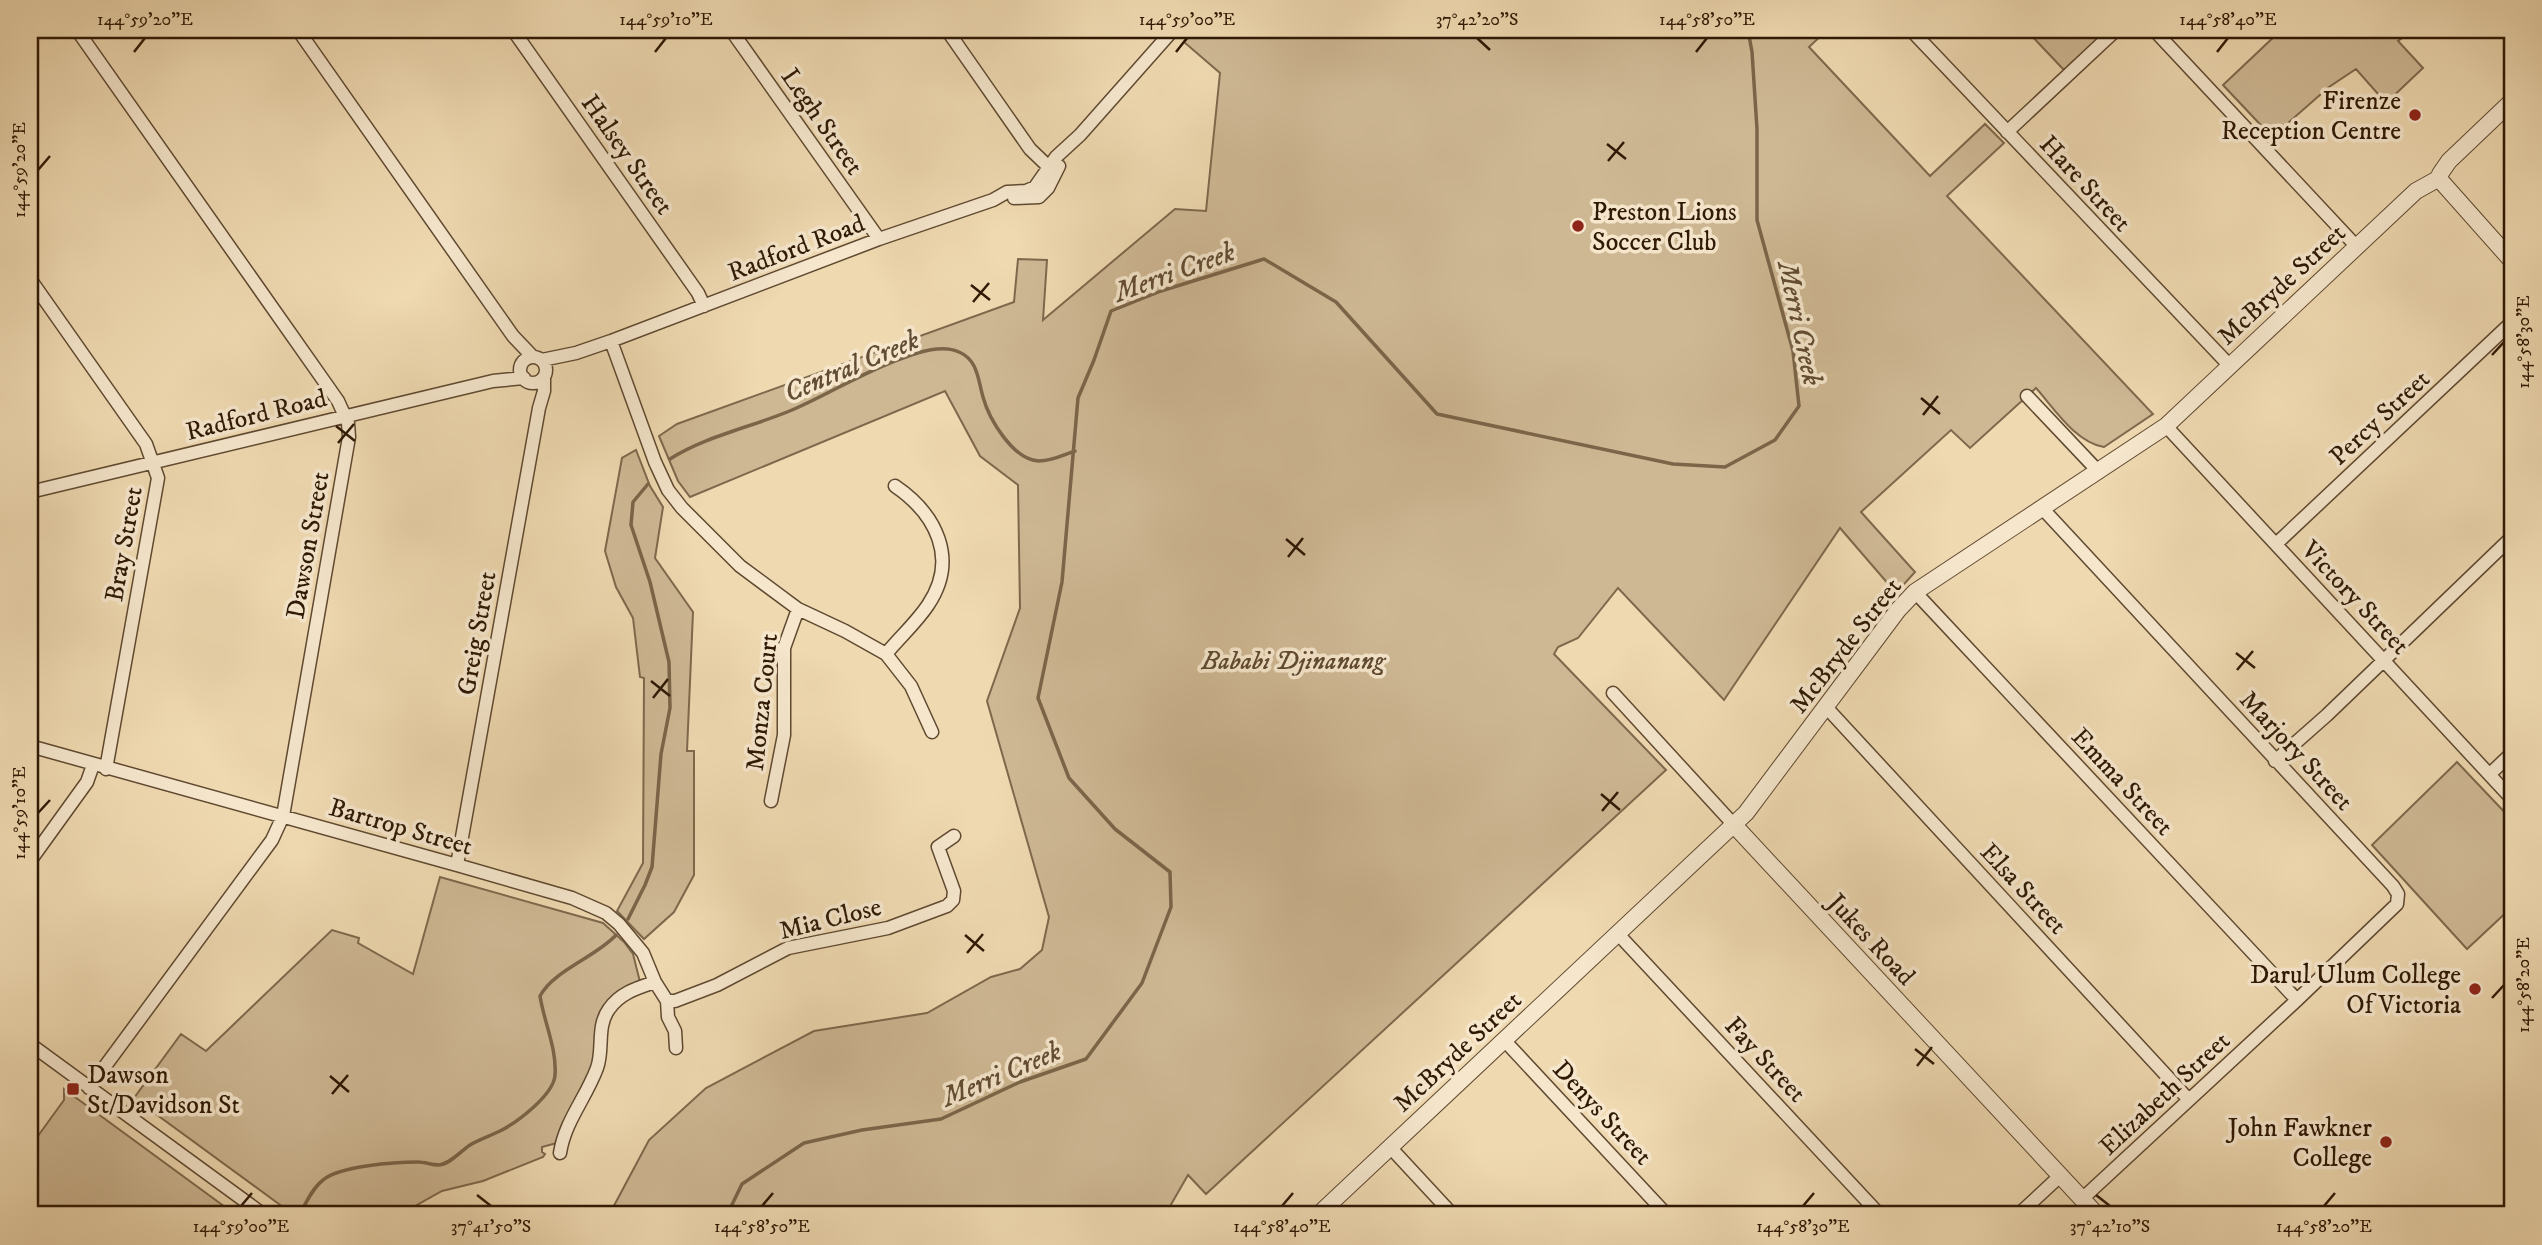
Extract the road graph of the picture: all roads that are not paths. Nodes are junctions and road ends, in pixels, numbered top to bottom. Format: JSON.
{"nodes":[{"id":1,"x":78,"y":30,"type":"edge"},
{"id":2,"x":299,"y":30,"type":"edge"},
{"id":3,"x":513,"y":30,"type":"edge"},
{"id":4,"x":731,"y":30,"type":"edge"},
{"id":5,"x":947,"y":30,"type":"edge"},
{"id":6,"x":1173,"y":30,"type":"edge"},
{"id":7,"x":1911,"y":30,"type":"edge"},
{"id":8,"x":2116,"y":30,"type":"edge"},
{"id":9,"x":2154,"y":30,"type":"edge"},
{"id":10,"x":2512,"y":101,"type":"edge"},
{"id":11,"x":2007,"y":132,"type":"junction"},
{"id":12,"x":1051,"y":169,"type":"junction"},
{"id":13,"x":2440,"y":180,"type":"junction"},
{"id":14,"x":878,"y":239,"type":"junction"},
{"id":15,"x":2357,"y":247,"type":"junction"},
{"id":16,"x":2512,"y":261,"type":"edge"},
{"id":17,"x":30,"y":279,"type":"edge"},
{"id":18,"x":704,"y":306,"type":"junction"},
{"id":19,"x":2512,"y":323,"type":"edge"},
{"id":20,"x":611,"y":341,"type":"junction"},
{"id":21,"x":576,"y":353,"type":"junction"},
{"id":22,"x":530,"y":360,"type":"junction"},
{"id":23,"x":2230,"y":366,"type":"junction"},
{"id":24,"x":545,"y":376,"type":"junction"},
{"id":25,"x":527,"y":380,"type":"junction"},
{"id":26,"x":493,"y":381,"type":"junction"},
{"id":27,"x":2027,"y":396,"type":"dead end"},
{"id":28,"x":539,"y":408,"type":"junction"},
{"id":29,"x":344,"y":415,"type":"junction"},
{"id":30,"x":2166,"y":426,"type":"junction"},
{"id":31,"x":152,"y":463,"type":"junction"},
{"id":32,"x":2097,"y":470,"type":"junction"},
{"id":33,"x":895,"y":486,"type":"dead end"},
{"id":34,"x":30,"y":492,"type":"edge"},
{"id":35,"x":2042,"y":508,"type":"junction"},
{"id":36,"x":2512,"y":537,"type":"edge"},
{"id":37,"x":2276,"y":544,"type":"junction"},
{"id":38,"x":1915,"y":592,"type":"junction"},
{"id":39,"x":798,"y":609,"type":"junction"},
{"id":40,"x":886,"y":654,"type":"junction"},
{"id":41,"x":2382,"y":660,"type":"junction"},
{"id":42,"x":1613,"y":693,"type":"dead end"},
{"id":43,"x":1826,"y":707,"type":"junction"},
{"id":44,"x":932,"y":732,"type":"dead end"},
{"id":45,"x":30,"y":746,"type":"edge"},
{"id":46,"x":2512,"y":752,"type":"edge"},
{"id":47,"x":2275,"y":761,"type":"junction"},
{"id":48,"x":100,"y":767,"type":"junction"},
{"id":49,"x":2490,"y":774,"type":"junction"},
{"id":50,"x":2512,"y":799,"type":"edge"},
{"id":51,"x":771,"y":801,"type":"dead end"},
{"id":52,"x":283,"y":817,"type":"junction"},
{"id":53,"x":1734,"y":825,"type":"junction"},
{"id":54,"x":954,"y":836,"type":"dead end"},
{"id":55,"x":30,"y":861,"type":"edge"},
{"id":56,"x":457,"y":865,"type":"junction"},
{"id":57,"x":2397,"y":904,"type":"joint"},
{"id":58,"x":1618,"y":934,"type":"junction"},
{"id":59,"x":655,"y":982,"type":"junction"},
{"id":60,"x":2297,"y":1000,"type":"junction"},
{"id":61,"x":667,"y":1001,"type":"junction"},
{"id":62,"x":1504,"y":1040,"type":"junction"},
{"id":63,"x":30,"y":1044,"type":"edge"},
{"id":64,"x":676,"y":1048,"type":"dead end"},
{"id":65,"x":89,"y":1088,"type":"junction"},
{"id":66,"x":2189,"y":1100,"type":"junction"},
{"id":67,"x":1390,"y":1147,"type":"junction"},
{"id":68,"x":560,"y":1153,"type":"dead end"},
{"id":69,"x":2060,"y":1176,"type":"junction"},
{"id":70,"x":2082,"y":1199,"type":"junction"},
{"id":71,"x":264,"y":1215,"type":"edge"},
{"id":72,"x":1318,"y":1215,"type":"edge"},
{"id":73,"x":1453,"y":1215,"type":"edge"},
{"id":74,"x":1667,"y":1215,"type":"edge"},
{"id":75,"x":1880,"y":1215,"type":"edge"},
{"id":76,"x":2018,"y":1215,"type":"edge"},
{"id":77,"x":2097,"y":1215,"type":"edge"}],
"edges":[{"from":1,"to":29,"type":"street","name":"Dawson Street"},
{"from":2,"to":22,"type":"street"},
{"from":3,"to":18,"type":"street","name":"Halsey Street"},
{"from":4,"to":14,"type":"street","name":"Legh Street"},
{"from":5,"to":12,"type":"street"},
{"from":6,"to":12,"type":"street","name":"Radford Road"},
{"from":7,"to":11,"type":"street","name":"Hare Street"},
{"from":8,"to":11,"type":"street"},
{"from":9,"to":15,"type":"street"},
{"from":10,"to":13,"type":"street","name":"McBryde Street"},
{"from":11,"to":23,"type":"street","name":"Hare Street"},
{"from":12,"to":14,"type":"street","name":"Radford Road"},
{"from":13,"to":15,"type":"street","name":"McBryde Street"},
{"from":13,"to":16,"type":"street"},
{"from":14,"to":18,"type":"street","name":"Radford Road"},
{"from":15,"to":23,"type":"street","name":"McBryde Street"},
{"from":17,"to":31,"type":"street","name":"Bray Street"},
{"from":18,"to":20,"type":"street","name":"Radford Road"},
{"from":19,"to":37,"type":"street","name":"Percy Street"},
{"from":20,"to":21,"type":"street","name":"Radford Road"},
{"from":20,"to":39,"type":"street"},
{"from":21,"to":22,"type":"street","name":"Radford Road"},
{"from":21,"to":24,"type":"street","name":"Radford Road"},
{"from":22,"to":24,"type":"street"},
{"from":22,"to":25,"type":"street"},
{"from":22,"to":26,"type":"street","name":"Radford Road"},
{"from":23,"to":30,"type":"street","name":"McBryde Street"},
{"from":24,"to":25,"type":"street"},
{"from":24,"to":28,"type":"street","name":"Greig Street"},
{"from":25,"to":26,"type":"street","name":"Radford Road"},
{"from":25,"to":28,"type":"street","name":"Greig Street"},
{"from":26,"to":29,"type":"street","name":"Radford Road"},
{"from":27,"to":32,"type":"street"},
{"from":28,"to":56,"type":"street","name":"Greig Street"},
{"from":29,"to":31,"type":"street","name":"Radford Road"},
{"from":29,"to":52,"type":"street","name":"Dawson Street"},
{"from":30,"to":32,"type":"street","name":"McBryde Street"},
{"from":30,"to":37,"type":"street","name":"Victory Street"},
{"from":31,"to":34,"type":"street","name":"Radford Road"},
{"from":31,"to":48,"type":"street","name":"Bray Street"},
{"from":32,"to":35,"type":"street","name":"McBryde Street"},
{"from":33,"to":40,"type":"street"},
{"from":35,"to":38,"type":"street","name":"McBryde Street"},
{"from":35,"to":47,"type":"street","name":"Marjory Street"},
{"from":36,"to":41,"type":"street"},
{"from":37,"to":41,"type":"street","name":"Victory Street"},
{"from":38,"to":43,"type":"street","name":"McBryde Street"},
{"from":38,"to":60,"type":"street","name":"Emma Street"},
{"from":39,"to":40,"type":"street"},
{"from":39,"to":51,"type":"street","name":"Monza Court"},
{"from":40,"to":44,"type":"street"},
{"from":41,"to":47,"type":"street"},
{"from":41,"to":49,"type":"street","name":"Victory Street"},
{"from":42,"to":53,"type":"street","name":"Jukes Road"},
{"from":43,"to":53,"type":"street","name":"McBryde Street"},
{"from":43,"to":66,"type":"street","name":"Elsa Street"},
{"from":45,"to":48,"type":"street","name":"Bartrop Street"},
{"from":46,"to":49,"type":"street"},
{"from":47,"to":57,"type":"street","name":"Marjory Street"},
{"from":48,"to":52,"type":"street","name":"Bartrop Street"},
{"from":48,"to":55,"type":"street","name":"Bray Street"},
{"from":49,"to":50,"type":"street","name":"Victory Street"},
{"from":52,"to":56,"type":"street","name":"Bartrop Street"},
{"from":52,"to":65,"type":"street","name":"Dawson Street"},
{"from":53,"to":58,"type":"street","name":"McBryde Street"},
{"from":53,"to":69,"type":"street","name":"Jukes Road"},
{"from":54,"to":61,"type":"street","name":"Mia Close"},
{"from":56,"to":59,"type":"street","name":"Bartrop Street"},
{"from":57,"to":60,"type":"street","name":"Elizabeth Street"},
{"from":58,"to":62,"type":"street","name":"McBryde Street"},
{"from":58,"to":75,"type":"street","name":"Fay Street"},
{"from":59,"to":61,"type":"street","name":"Bartrop Street"},
{"from":59,"to":68,"type":"street"},
{"from":60,"to":66,"type":"street","name":"Elizabeth Street"},
{"from":61,"to":64,"type":"street","name":"Bartrop Street"},
{"from":62,"to":67,"type":"street","name":"McBryde Street"},
{"from":62,"to":74,"type":"street","name":"Denys Street"},
{"from":63,"to":65,"type":"street"},
{"from":65,"to":71,"type":"street"},
{"from":66,"to":70,"type":"street","name":"Elizabeth Street"},
{"from":67,"to":72,"type":"street","name":"McBryde Street"},
{"from":67,"to":73,"type":"street"},
{"from":69,"to":70,"type":"street","name":"Jukes Road"},
{"from":69,"to":76,"type":"street"},
{"from":70,"to":77,"type":"street","name":"Jukes Road"}]}
